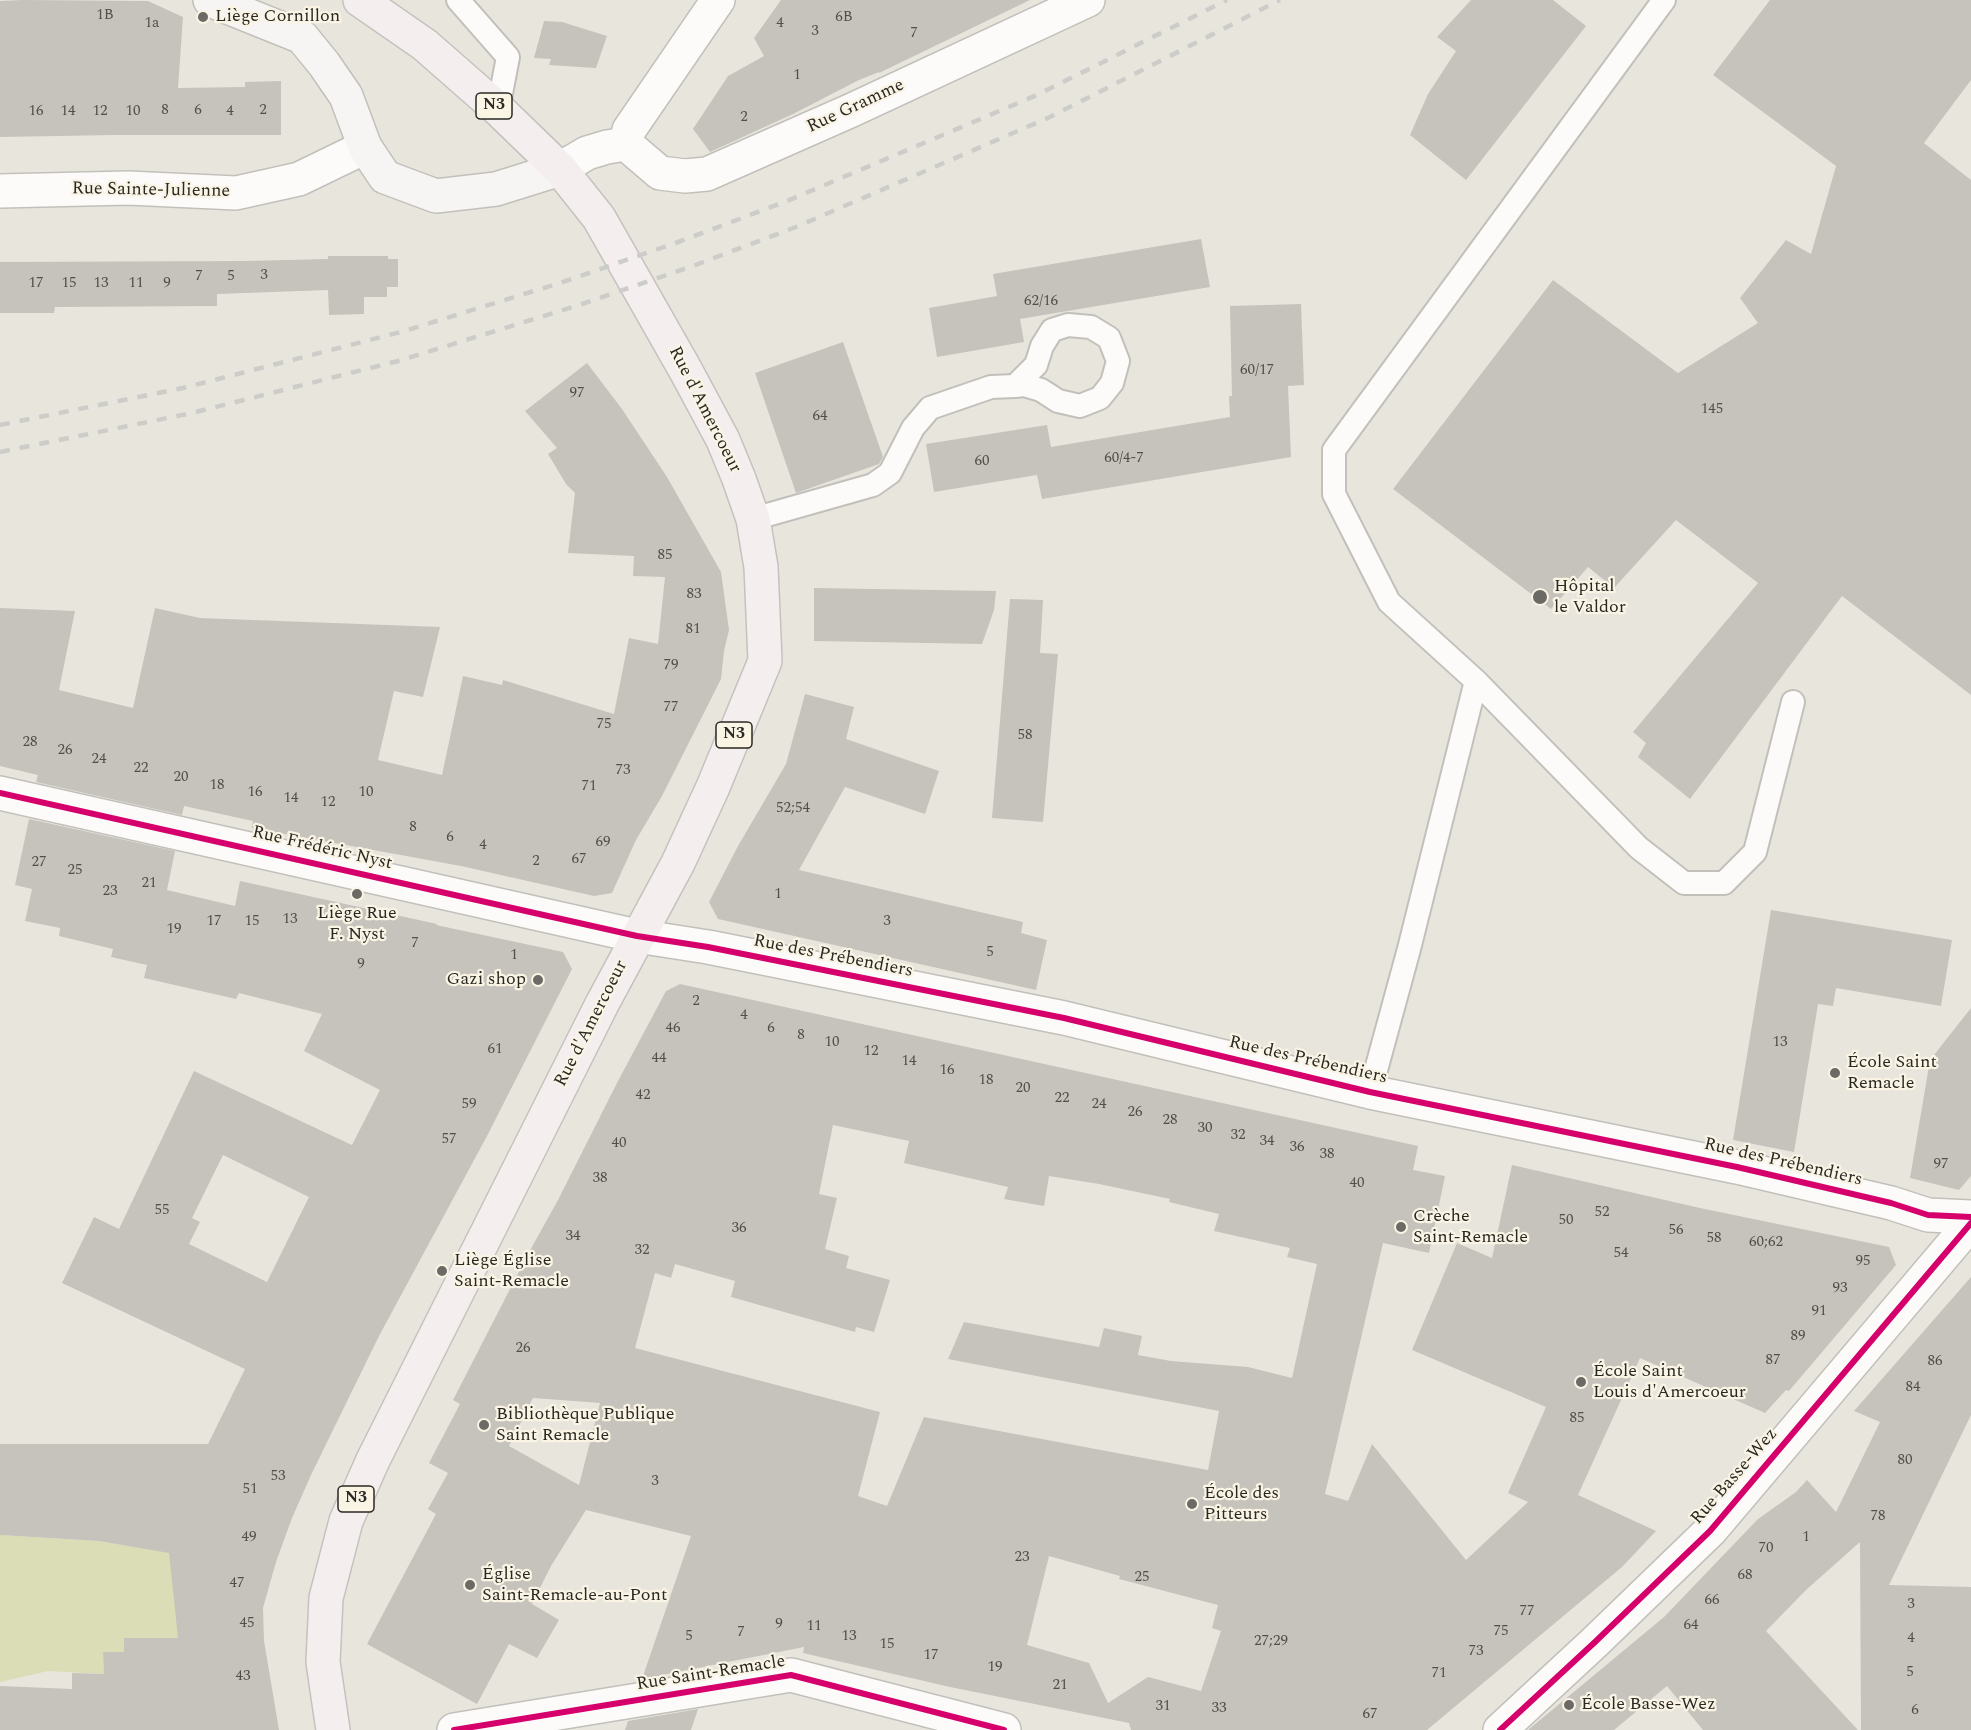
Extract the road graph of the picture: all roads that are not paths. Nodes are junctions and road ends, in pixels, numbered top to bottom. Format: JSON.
{"nodes":[{"id":1,"x":210,"y":0,"type":"edge"},
{"id":2,"x":360,"y":0,"type":"edge"},
{"id":3,"x":458,"y":0,"type":"edge"},
{"id":4,"x":718,"y":0,"type":"edge"},
{"id":5,"x":1088,"y":0,"type":"edge"},
{"id":6,"x":1664,"y":0,"type":"edge"},
{"id":7,"x":498,"y":109,"type":"junction"},
{"id":8,"x":626,"y":144,"type":"junction"},
{"id":9,"x":365,"y":147,"type":"junction"},
{"id":10,"x":560,"y":169,"type":"junction"},
{"id":11,"x":0,"y":191,"type":"edge"},
{"id":12,"x":1015,"y":386,"type":"junction"},
{"id":13,"x":753,"y":519,"type":"junction"},
{"id":14,"x":1476,"y":681,"type":"junction"},
{"id":15,"x":1793,"y":702,"type":"dead end"},
{"id":16,"x":0,"y":793,"type":"edge"},
{"id":17,"x":637,"y":936,"type":"junction"},
{"id":18,"x":1370,"y":1092,"type":"junction"},
{"id":19,"x":1971,"y":1217,"type":"edge"},
{"id":20,"x":1971,"y":1222,"type":"edge"},
{"id":21,"x":333,"y":1730,"type":"edge"},
{"id":22,"x":454,"y":1730,"type":"edge"},
{"id":23,"x":1004,"y":1730,"type":"edge"},
{"id":24,"x":1500,"y":1730,"type":"edge"}],
"edges":[{"from":1,"to":9,"type":"main road"},
{"from":2,"to":7,"type":"main road","number":"N3"},
{"from":3,"to":7,"type":"lane"},
{"from":4,"to":8,"type":"street"},
{"from":5,"to":8,"type":"street","name":"Rue Gramme"},
{"from":6,"to":14,"type":"lane"},
{"from":7,"to":10,"type":"main road","number":"N3"},
{"from":8,"to":10,"type":"street"},
{"from":9,"to":10,"type":"main road"},
{"from":9,"to":11,"type":"street","name":"Rue Sainte-Julienne"},
{"from":10,"to":13,"type":"main road","name":"Rue d'Amercoeur","number":"N3"},
{"from":12,"to":12,"type":"lane"},
{"from":12,"to":13,"type":"lane"},
{"from":13,"to":17,"type":"main road","name":"Rue d'Amercoeur","number":"N3"},
{"from":14,"to":15,"type":"lane"},
{"from":14,"to":18,"type":"lane"},
{"from":16,"to":17,"type":"street","name":"Rue Frédéric Nyst"},
{"from":17,"to":18,"type":"street","name":"Rue des Prébendiers"},
{"from":17,"to":21,"type":"main road","name":"Rue d'Amercoeur","number":"N3"},
{"from":18,"to":19,"type":"street","name":"Rue des Prébendiers"},
{"from":20,"to":24,"type":"street","name":"Rue Basse-Wez"},
{"from":22,"to":23,"type":"street","name":"Rue Saint-Remacle"}]}
